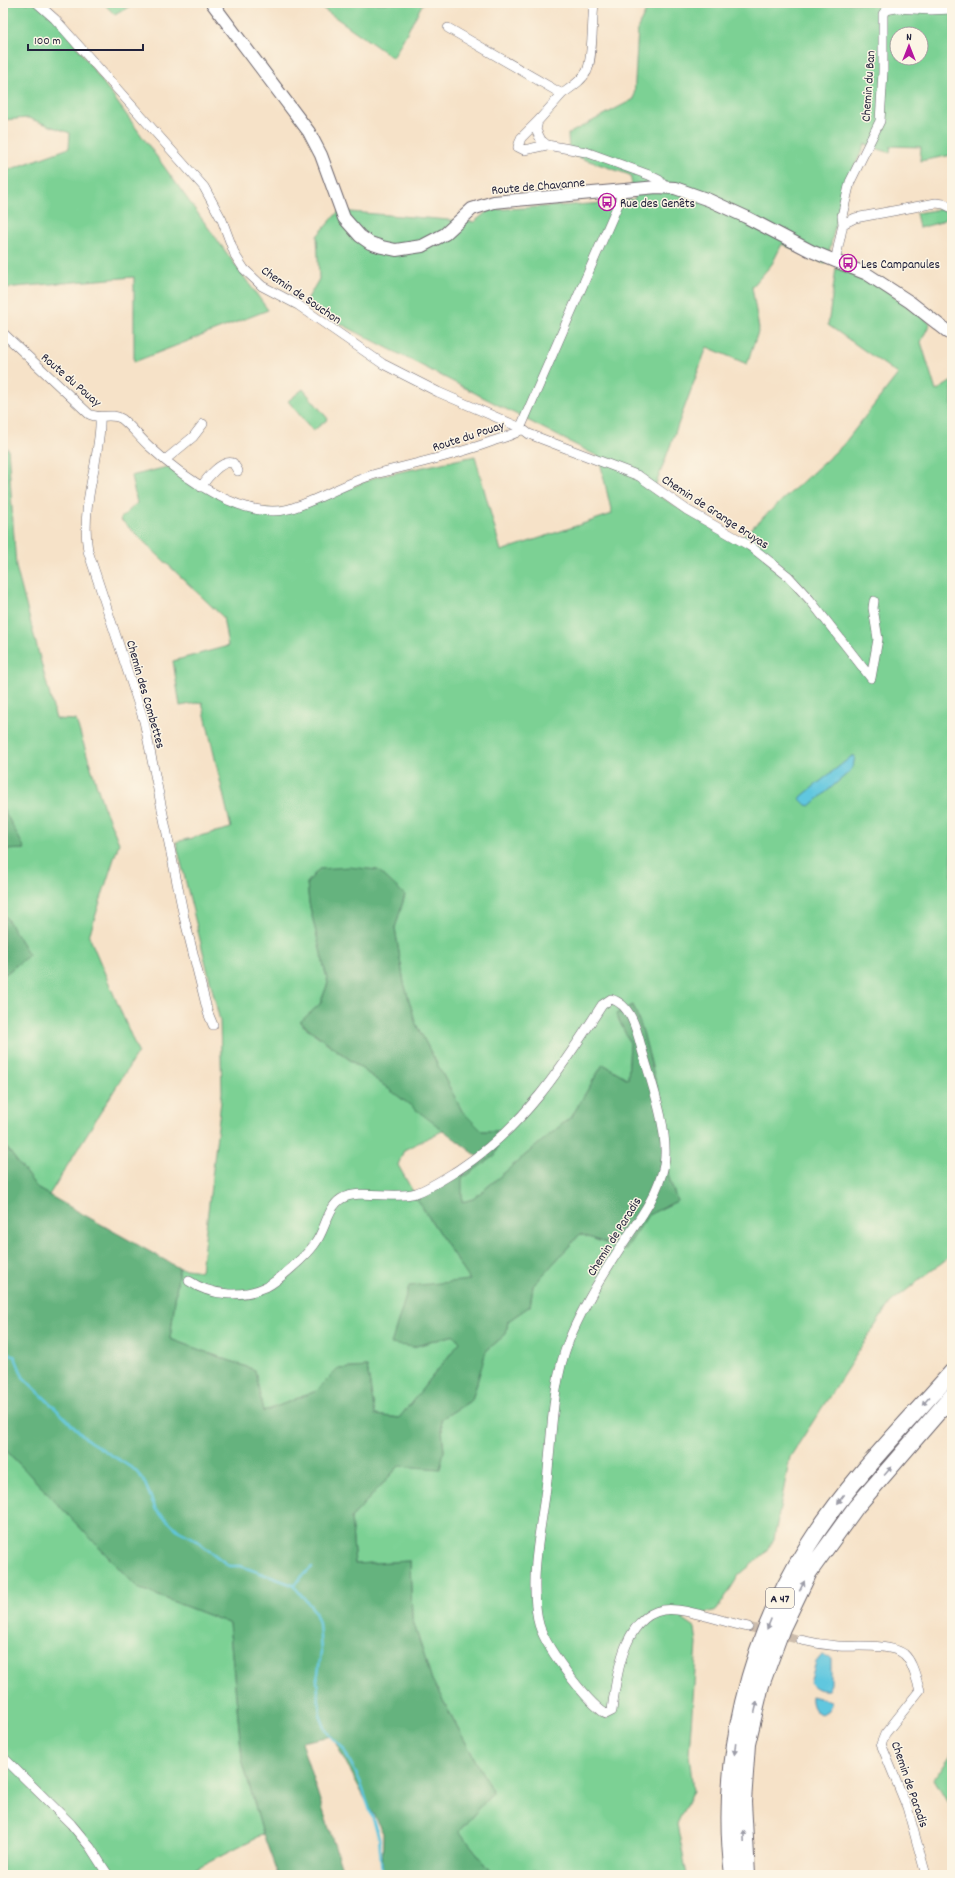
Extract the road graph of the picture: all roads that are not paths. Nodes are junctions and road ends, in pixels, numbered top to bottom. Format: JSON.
{"nodes":[{"id":1,"x":37,"y":3,"type":"edge"},
{"id":2,"x":212,"y":3,"type":"edge"},
{"id":3,"x":594,"y":3,"type":"edge"},
{"id":4,"x":952,"y":9,"type":"edge"},
{"id":5,"x":448,"y":28,"type":"dead end"},
{"id":6,"x":562,"y":94,"type":"junction"},
{"id":7,"x":538,"y":121,"type":"junction"},
{"id":8,"x":547,"y":146,"type":"junction"},
{"id":9,"x":665,"y":187,"type":"junction"},
{"id":10,"x":621,"y":191,"type":"junction"},
{"id":11,"x":952,"y":208,"type":"edge"},
{"id":12,"x":842,"y":224,"type":"junction"},
{"id":13,"x":835,"y":262,"type":"junction"},
{"id":14,"x":3,"y":333,"type":"edge"},
{"id":15,"x":952,"y":335,"type":"edge"},
{"id":16,"x":100,"y":418,"type":"junction"},
{"id":17,"x":203,"y":424,"type":"dead end"},
{"id":18,"x":521,"y":428,"type":"junction"},
{"id":19,"x":166,"y":460,"type":"junction"},
{"id":20,"x":238,"y":471,"type":"dead end"},
{"id":21,"x":201,"y":487,"type":"junction"},
{"id":22,"x":874,"y":601,"type":"dead end"},
{"id":23,"x":213,"y":1025,"type":"dead end"},
{"id":24,"x":189,"y":1281,"type":"dead end"},
{"id":25,"x":952,"y":1372,"type":"edge"},
{"id":26,"x":952,"y":1396,"type":"edge"},
{"id":27,"x":748,"y":1627,"type":"tunnel mouth"},
{"id":28,"x":801,"y":1640,"type":"tunnel mouth"},
{"id":29,"x":3,"y":1757,"type":"edge"},
{"id":30,"x":108,"y":1875,"type":"edge"},
{"id":31,"x":733,"y":1875,"type":"edge"},
{"id":32,"x":747,"y":1875,"type":"edge"},
{"id":33,"x":926,"y":1875,"type":"edge"}],
"edges":[{"from":1,"to":18,"type":"street","name":"Chemin de Souchon"},
{"from":2,"to":10,"type":"main road","name":"Route de Chavanne"},
{"from":3,"to":6,"type":"street"},
{"from":4,"to":12,"type":"street","name":"Chemin du Ban"},
{"from":5,"to":6,"type":"street"},
{"from":6,"to":7,"type":"street"},
{"from":7,"to":8,"type":"street"},
{"from":7,"to":8,"type":"street"},
{"from":8,"to":9,"type":"street"},
{"from":9,"to":10,"type":"main road","name":"Route de Chavanne"},
{"from":9,"to":13,"type":"main road","name":"Route de Chavanne"},
{"from":10,"to":18,"type":"street","name":"Route du Pouay"},
{"from":11,"to":12,"type":"street"},
{"from":12,"to":13,"type":"street"},
{"from":13,"to":15,"type":"main road","name":"Route de Chavanne"},
{"from":14,"to":16,"type":"street","name":"Route du Pouay"},
{"from":16,"to":19,"type":"street","name":"Route du Pouay"},
{"from":16,"to":23,"type":"street","name":"Chemin des Combettes"},
{"from":17,"to":19,"type":"street"},
{"from":18,"to":21,"type":"street","name":"Route du Pouay"},
{"from":18,"to":22,"type":"street","name":"Chemin de Grange Bruyas"},
{"from":19,"to":21,"type":"street","name":"Route du Pouay"},
{"from":20,"to":21,"type":"street"},
{"from":24,"to":27,"type":"street","name":"Chemin de Paradis"},
{"from":25,"to":31,"type":"highway","number":"A 47","one_way":true},
{"from":32,"to":26,"type":"highway","number":"A 47","one_way":true},
{"from":28,"to":33,"type":"street","name":"Chemin de Paradis"},
{"from":29,"to":30,"type":"street"}]}
